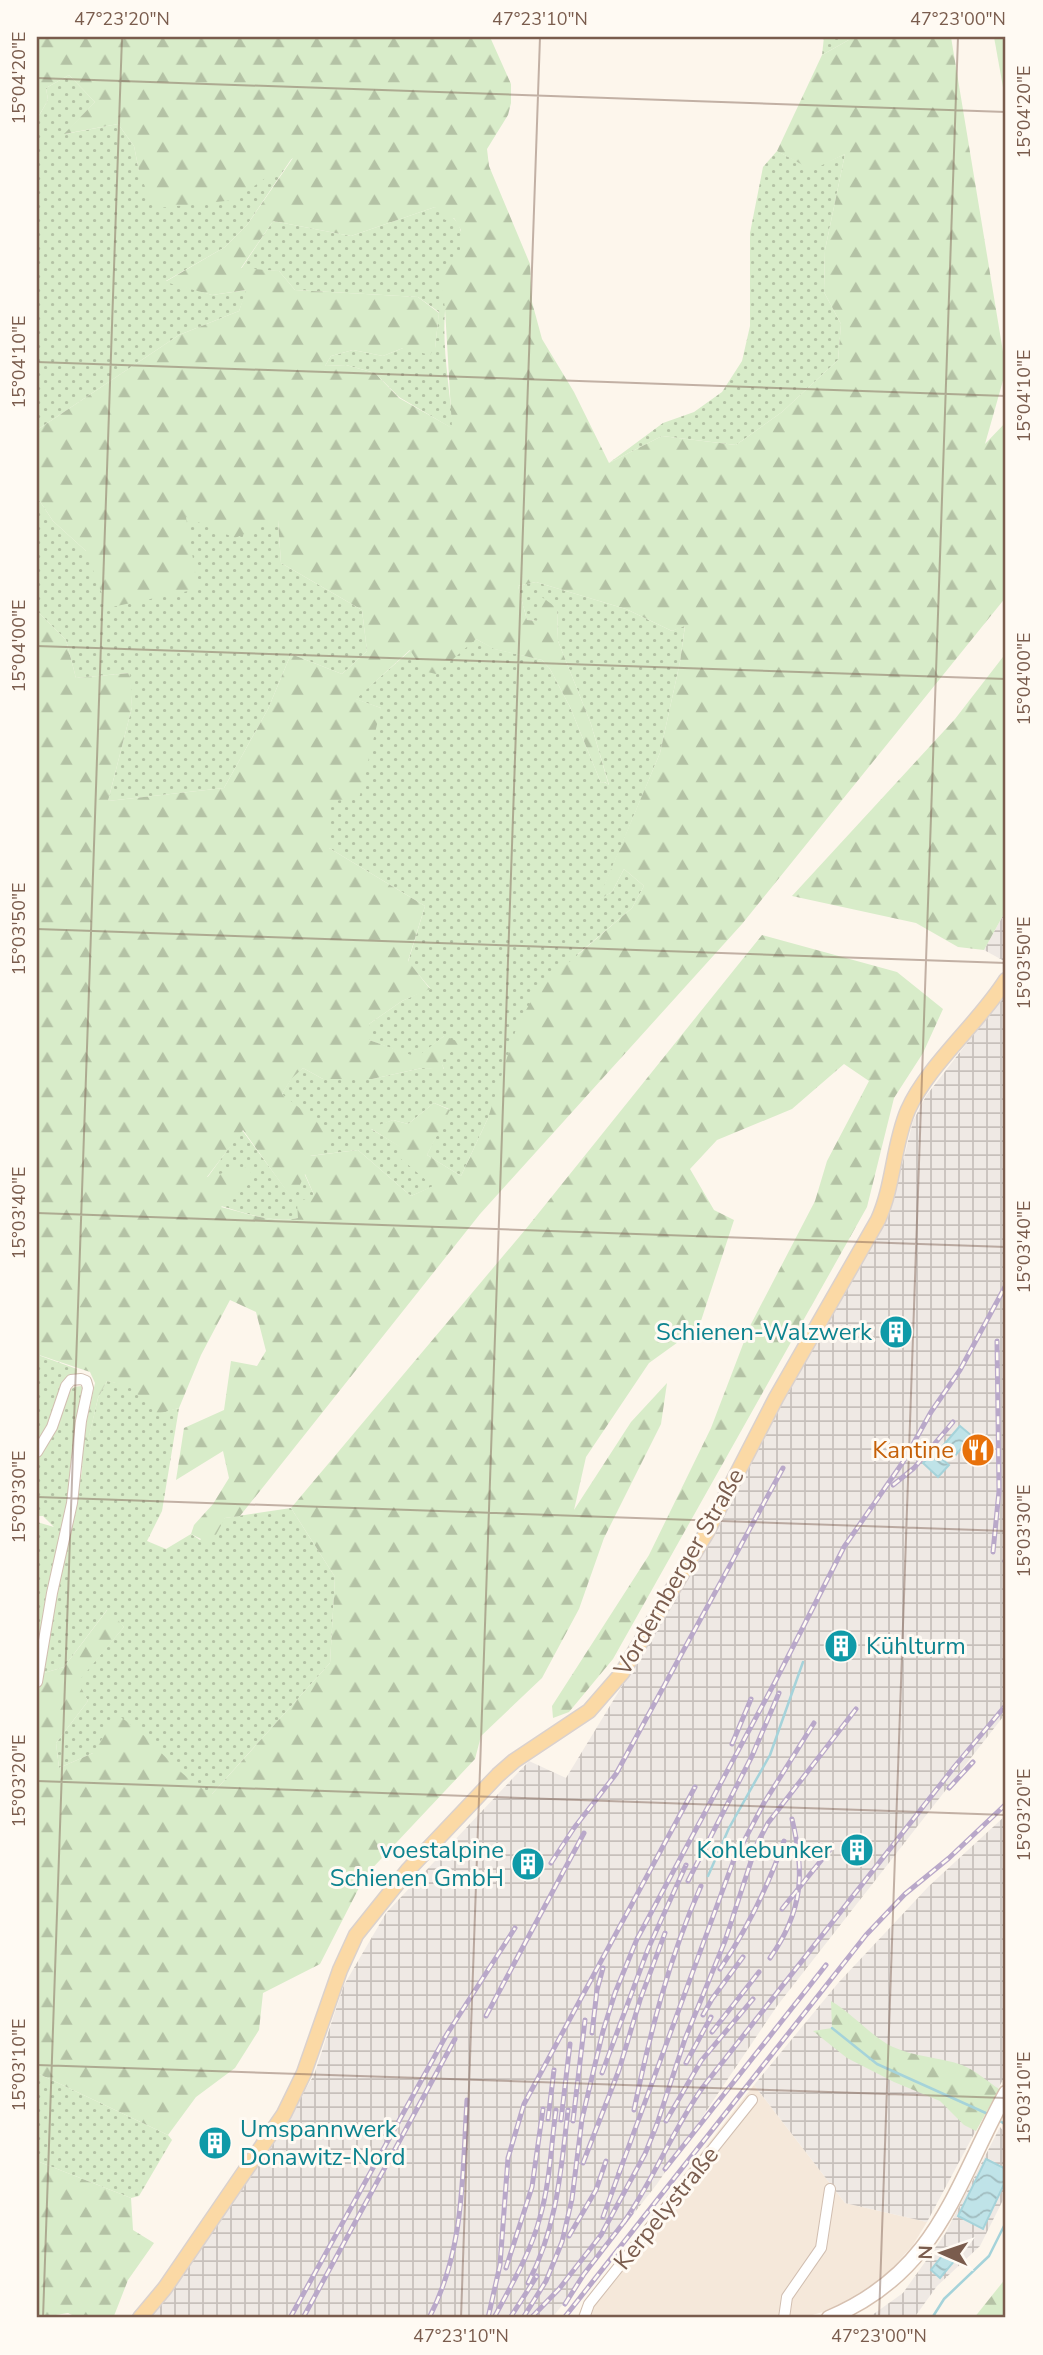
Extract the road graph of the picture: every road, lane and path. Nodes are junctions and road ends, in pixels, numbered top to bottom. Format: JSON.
{"nodes":[{"id":1,"x":1006,"y":980,"type":"edge"},
{"id":2,"x":37,"y":1452,"type":"edge"},
{"id":3,"x":37,"y":1682,"type":"edge"},
{"id":4,"x":1005,"y":2096,"type":"edge"},
{"id":5,"x":752,"y":2100,"type":"dead end"},
{"id":6,"x":830,"y":2189,"type":"dead end"},
{"id":7,"x":140,"y":2318,"type":"edge"},
{"id":8,"x":584,"y":2318,"type":"edge"},
{"id":9,"x":784,"y":2318,"type":"edge"},
{"id":10,"x":829,"y":2318,"type":"edge"}],
"edges":[{"from":1,"to":7,"type":"main road","name":"Vordernberger Straße"},
{"from":2,"to":3,"type":"street"},
{"from":4,"to":10,"type":"main road"},
{"from":5,"to":8,"type":"street","name":"Kerpelystraße"},
{"from":6,"to":9,"type":"street"}]}
